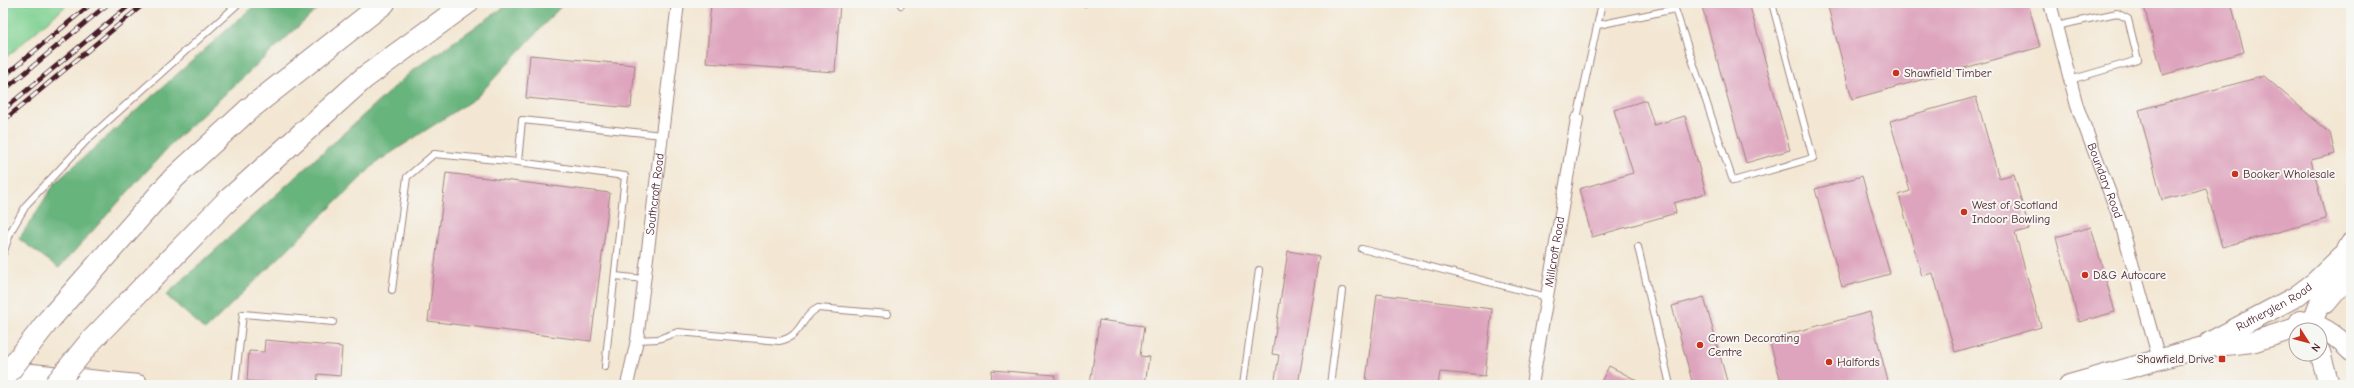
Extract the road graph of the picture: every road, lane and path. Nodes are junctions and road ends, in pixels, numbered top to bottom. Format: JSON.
{"nodes":[{"id":1,"x":239,"y":3,"type":"edge"},
{"id":2,"x":384,"y":3,"type":"edge"},
{"id":3,"x":467,"y":3,"type":"edge"},
{"id":4,"x":678,"y":3,"type":"edge"},
{"id":5,"x":1080,"y":3,"type":"edge"},
{"id":6,"x":1085,"y":3,"type":"edge"},
{"id":7,"x":1602,"y":3,"type":"edge"},
{"id":8,"x":1772,"y":3,"type":"edge"},
{"id":9,"x":2050,"y":3,"type":"edge"},
{"id":10,"x":1598,"y":25,"type":"junction"},
{"id":11,"x":2056,"y":26,"type":"junction"},
{"id":12,"x":2070,"y":80,"type":"junction"},
{"id":13,"x":1577,"y":119,"type":"joint"},
{"id":14,"x":662,"y":134,"type":"junction"},
{"id":15,"x":518,"y":162,"type":"junction"},
{"id":16,"x":1638,"y":247,"type":"dead end"},
{"id":17,"x":1362,"y":249,"type":"dead end"},
{"id":18,"x":3,"y":254,"type":"edge"},
{"id":19,"x":2348,"y":257,"type":"edge"},
{"id":20,"x":1259,"y":270,"type":"dead end"},
{"id":21,"x":615,"y":276,"type":"junction"},
{"id":22,"x":644,"y":279,"type":"junction"},
{"id":23,"x":392,"y":290,"type":"dead end"},
{"id":24,"x":1342,"y":291,"type":"dead end"},
{"id":25,"x":1547,"y":297,"type":"junction"},
{"id":26,"x":888,"y":314,"type":"dead end"},
{"id":27,"x":2258,"y":316,"type":"junction"},
{"id":28,"x":333,"y":322,"type":"dead end"},
{"id":29,"x":2291,"y":322,"type":"edge"},
{"id":30,"x":2314,"y":322,"type":"edge"},
{"id":31,"x":2328,"y":332,"type":"edge"},
{"id":32,"x":2288,"y":333,"type":"edge"},
{"id":33,"x":637,"y":340,"type":"junction"},
{"id":34,"x":2199,"y":348,"type":"junction"},
{"id":35,"x":2351,"y":351,"type":"edge"},
{"id":36,"x":2159,"y":359,"type":"junction"},
{"id":37,"x":2323,"y":362,"type":"edge"},
{"id":38,"x":605,"y":367,"type":"dead end"},
{"id":39,"x":3,"y":371,"type":"edge"},
{"id":40,"x":3,"y":379,"type":"edge"},
{"id":41,"x":83,"y":382,"type":"edge"},
{"id":42,"x":55,"y":385,"type":"edge"},
{"id":43,"x":138,"y":385,"type":"edge"},
{"id":44,"x":235,"y":385,"type":"edge"},
{"id":45,"x":627,"y":385,"type":"edge"},
{"id":46,"x":1243,"y":385,"type":"edge"},
{"id":47,"x":1330,"y":385,"type":"edge"},
{"id":48,"x":1532,"y":385,"type":"edge"},
{"id":49,"x":1670,"y":385,"type":"edge"},
{"id":50,"x":2068,"y":385,"type":"edge"},
{"id":51,"x":2329,"y":385,"type":"edge"}],
"edges":[{"from":1,"to":18,"type":"lane"},
{"from":2,"to":40,"type":"highway","bridge":true},
{"from":3,"to":42,"type":"highway","bridge":true},
{"from":4,"to":14,"type":"street","name":"Southcroft Road"},
{"from":5,"to":6,"type":"lane"},
{"from":7,"to":10,"type":"lane"},
{"from":8,"to":10,"type":"lane"},
{"from":9,"to":11,"type":"street","name":"Boundary Road"},
{"from":10,"to":13,"type":"lane"},
{"from":11,"to":12,"type":"street","name":"Boundary Road"},
{"from":11,"to":12,"type":"lane"},
{"from":12,"to":36,"type":"street","name":"Boundary Road"},
{"from":13,"to":25,"type":"street","name":"Millcroft Road"},
{"from":14,"to":15,"type":"lane"},
{"from":14,"to":22,"type":"street","name":"Southcroft Road"},
{"from":15,"to":21,"type":"lane"},
{"from":15,"to":23,"type":"lane"},
{"from":16,"to":49,"type":"lane"},
{"from":17,"to":25,"type":"lane"},
{"from":19,"to":27,"type":"main road","name":"Rutherglen Road"},
{"from":19,"to":30,"type":"main road"},
{"from":20,"to":46,"type":"lane"},
{"from":21,"to":22,"type":"lane"},
{"from":21,"to":38,"type":"lane"},
{"from":22,"to":33,"type":"street","name":"Southcroft Road"},
{"from":24,"to":47,"type":"lane"},
{"from":25,"to":48,"type":"street","name":"Millcroft Road"},
{"from":26,"to":33,"type":"lane"},
{"from":27,"to":29,"type":"main road"},
{"from":27,"to":34,"type":"main road","name":"Rutherglen Road"},
{"from":28,"to":44,"type":"lane"},
{"from":31,"to":35,"type":"main road"},
{"from":32,"to":34,"type":"main road","name":"Rutherglen Road"},
{"from":33,"to":45,"type":"street","name":"Southcroft Road"},
{"from":34,"to":36,"type":"main road","name":"Rutherglen Road"},
{"from":36,"to":50,"type":"main road","name":"Rutherglen Road"},
{"from":37,"to":51,"type":"main road"},
{"from":39,"to":41,"type":"main road"},
{"from":41,"to":43,"type":"main road"}]}
